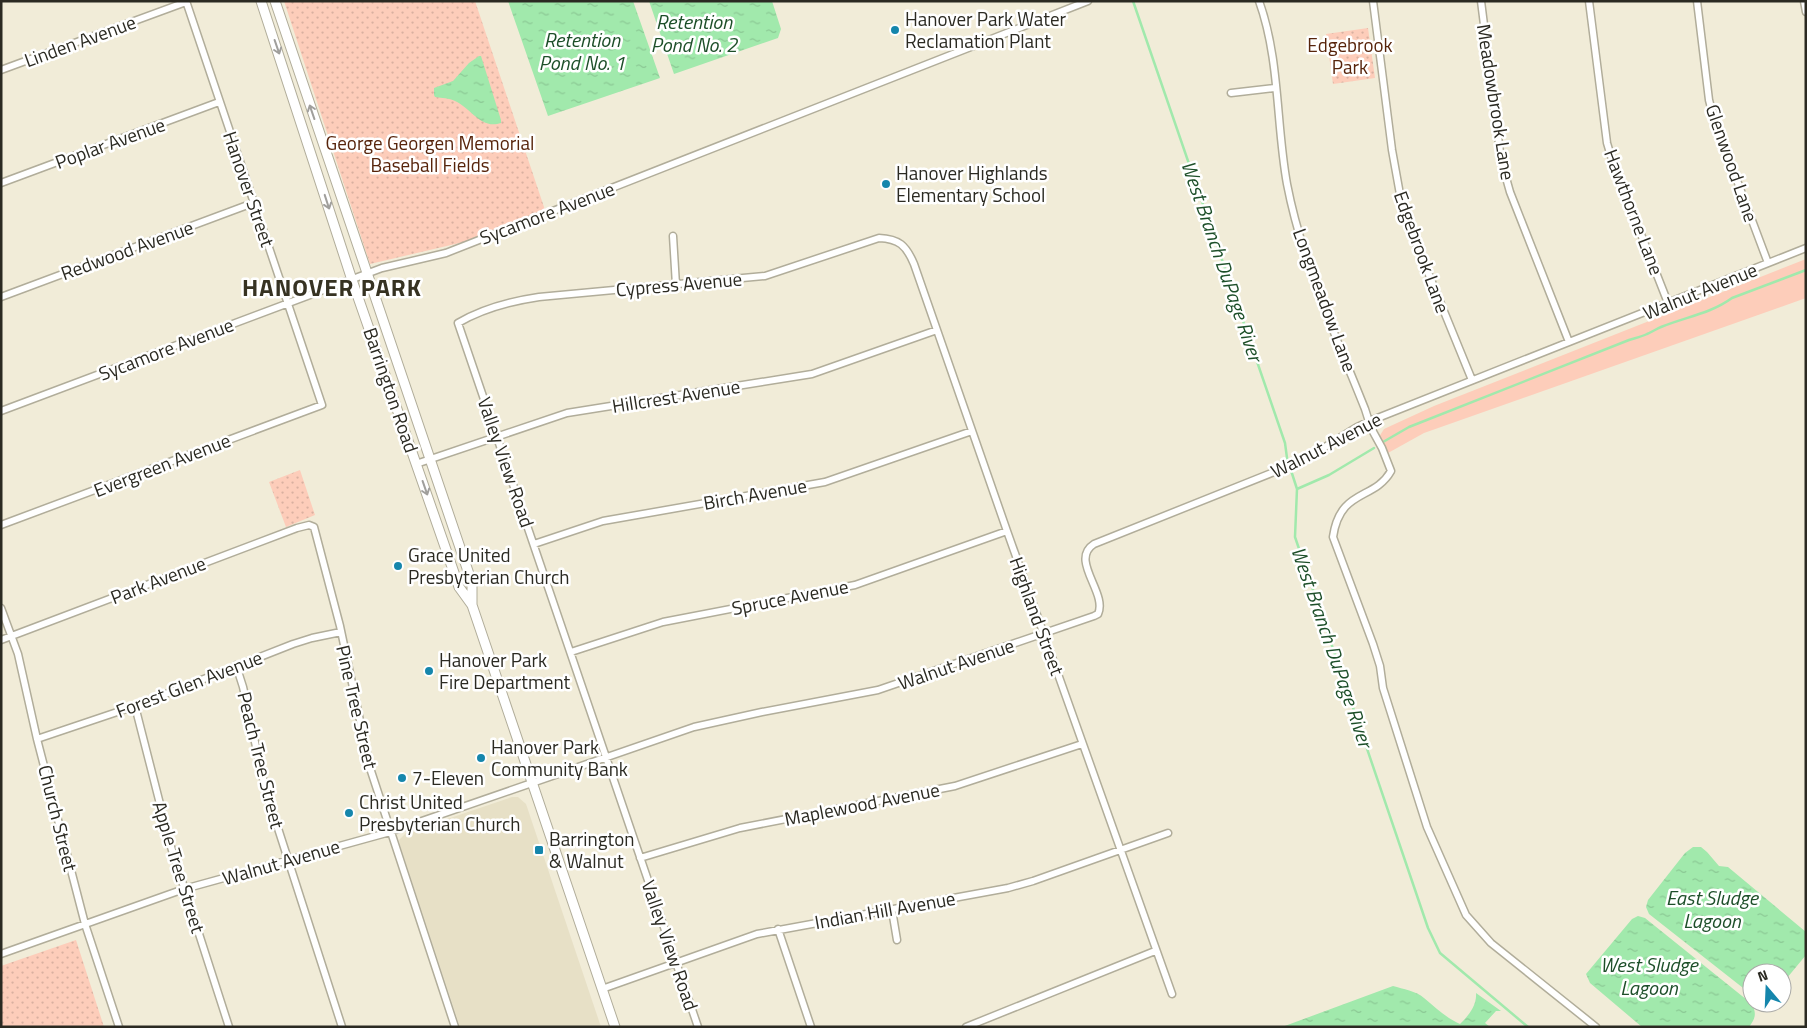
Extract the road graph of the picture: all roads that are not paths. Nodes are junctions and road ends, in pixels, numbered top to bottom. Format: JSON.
{"nodes":[{"id":1,"x":261,"y":1,"type":"edge"},
{"id":2,"x":275,"y":1,"type":"edge"},
{"id":3,"x":1088,"y":1,"type":"edge"},
{"id":4,"x":1259,"y":1,"type":"edge"},
{"id":5,"x":1373,"y":1,"type":"edge"},
{"id":6,"x":1481,"y":1,"type":"edge"},
{"id":7,"x":1589,"y":1,"type":"edge"},
{"id":8,"x":1697,"y":1,"type":"edge"},
{"id":9,"x":1804,"y":1,"type":"edge"},
{"id":10,"x":186,"y":2,"type":"edge"},
{"id":11,"x":1806,"y":12,"type":"edge"},
{"id":12,"x":1,"y":70,"type":"edge"},
{"id":13,"x":1275,"y":88,"type":"junction"},
{"id":14,"x":1231,"y":93,"type":"dead end"},
{"id":15,"x":219,"y":102,"type":"junction"},
{"id":16,"x":1,"y":183,"type":"edge"},
{"id":17,"x":253,"y":203,"type":"junction"},
{"id":18,"x":673,"y":236,"type":"dead end"},
{"id":19,"x":898,"y":242,"type":"joint"},
{"id":20,"x":1806,"y":248,"type":"edge"},
{"id":21,"x":1768,"y":263,"type":"junction"},
{"id":22,"x":367,"y":274,"type":"junction"},
{"id":23,"x":352,"y":280,"type":"junction"},
{"id":24,"x":676,"y":285,"type":"junction"},
{"id":25,"x":1,"y":297,"type":"edge"},
{"id":26,"x":288,"y":303,"type":"junction"},
{"id":27,"x":1668,"y":303,"type":"junction"},
{"id":28,"x":458,"y":323,"type":"joint"},
{"id":29,"x":937,"y":330,"type":"junction"},
{"id":30,"x":1569,"y":342,"type":"junction"},
{"id":31,"x":1472,"y":380,"type":"junction"},
{"id":32,"x":322,"y":405,"type":"joint"},
{"id":33,"x":1,"y":410,"type":"edge"},
{"id":34,"x":1370,"y":421,"type":"junction"},
{"id":35,"x":972,"y":431,"type":"junction"},
{"id":36,"x":497,"y":436,"type":"junction"},
{"id":37,"x":430,"y":458,"type":"junction"},
{"id":38,"x":416,"y":464,"type":"junction"},
{"id":39,"x":1,"y":525,"type":"edge"},
{"id":40,"x":314,"y":527,"type":"joint"},
{"id":41,"x":1007,"y":531,"type":"junction"},
{"id":42,"x":534,"y":544,"type":"junction"},
{"id":43,"x":472,"y":605,"type":"junction"},
{"id":44,"x":1,"y":608,"type":"edge"},
{"id":45,"x":341,"y":632,"type":"junction"},
{"id":46,"x":1044,"y":634,"type":"junction"},
{"id":47,"x":11,"y":636,"type":"junction"},
{"id":48,"x":1,"y":640,"type":"edge"},
{"id":49,"x":570,"y":652,"type":"junction"},
{"id":50,"x":236,"y":665,"type":"junction"},
{"id":51,"x":135,"y":706,"type":"junction"},
{"id":52,"x":37,"y":739,"type":"junction"},
{"id":53,"x":1082,"y":744,"type":"junction"},
{"id":54,"x":606,"y":757,"type":"junction"},
{"id":55,"x":532,"y":783,"type":"junction"},
{"id":56,"x":390,"y":832,"type":"junction"},
{"id":57,"x":1168,"y":833,"type":"dead end"},
{"id":58,"x":1120,"y":850,"type":"junction"},
{"id":59,"x":640,"y":858,"type":"junction"},
{"id":60,"x":287,"y":860,"type":"junction"},
{"id":61,"x":184,"y":889,"type":"junction"},
{"id":62,"x":892,"y":910,"type":"junction"},
{"id":63,"x":85,"y":924,"type":"junction"},
{"id":64,"x":778,"y":929,"type":"junction"},
{"id":65,"x":897,"y":940,"type":"dead end"},
{"id":66,"x":1155,"y":951,"type":"junction"},
{"id":67,"x":1,"y":954,"type":"edge"},
{"id":68,"x":676,"y":962,"type":"junction"},
{"id":69,"x":602,"y":989,"type":"junction"},
{"id":70,"x":1172,"y":994,"type":"dead end"},
{"id":71,"x":119,"y":1027,"type":"edge"},
{"id":72,"x":229,"y":1027,"type":"edge"},
{"id":73,"x":342,"y":1027,"type":"edge"},
{"id":74,"x":455,"y":1027,"type":"edge"},
{"id":75,"x":614,"y":1027,"type":"edge"},
{"id":76,"x":698,"y":1027,"type":"edge"},
{"id":77,"x":811,"y":1027,"type":"edge"},
{"id":78,"x":966,"y":1027,"type":"edge"},
{"id":79,"x":1596,"y":1027,"type":"edge"}],
"edges":[{"from":1,"to":23,"type":"main road","name":"Barrington Road","one_way":true},
{"from":22,"to":2,"type":"main road","name":"Barrington Road","one_way":true},
{"from":3,"to":22,"type":"street","name":"Sycamore Avenue"},
{"from":4,"to":13,"type":"street","name":"Longmeadow Lane"},
{"from":5,"to":31,"type":"street","name":"Edgebrook Lane"},
{"from":6,"to":30,"type":"street","name":"Meadowbrook Lane"},
{"from":7,"to":27,"type":"street","name":"Hawthorne Lane"},
{"from":8,"to":21,"type":"street","name":"Glenwood Lane"},
{"from":9,"to":11,"type":"street"},
{"from":10,"to":12,"type":"street","name":"Linden Avenue"},
{"from":10,"to":15,"type":"street","name":"Hanover Street"},
{"from":13,"to":14,"type":"street"},
{"from":13,"to":34,"type":"street","name":"Longmeadow Lane"},
{"from":15,"to":16,"type":"street","name":"Poplar Avenue"},
{"from":15,"to":17,"type":"street","name":"Hanover Street"},
{"from":17,"to":25,"type":"street","name":"Redwood Avenue"},
{"from":17,"to":26,"type":"street","name":"Hanover Street"},
{"from":18,"to":24,"type":"street"},
{"from":19,"to":24,"type":"street","name":"Cypress Avenue"},
{"from":19,"to":29,"type":"street","name":"Highland Street"},
{"from":20,"to":21,"type":"street","name":"Walnut Avenue"},
{"from":21,"to":27,"type":"street","name":"Walnut Avenue"},
{"from":22,"to":23,"type":"street","name":"Sycamore Avenue"},
{"from":22,"to":37,"type":"main road","name":"Barrington Road"},
{"from":23,"to":26,"type":"street","name":"Sycamore Avenue"},
{"from":23,"to":38,"type":"main road","name":"Barrington Road"},
{"from":24,"to":28,"type":"street","name":"Cypress Avenue"},
{"from":26,"to":32,"type":"street","name":"Hanover Street"},
{"from":26,"to":33,"type":"street","name":"Sycamore Avenue"},
{"from":27,"to":30,"type":"street","name":"Walnut Avenue"},
{"from":28,"to":36,"type":"street","name":"Valley View Road"},
{"from":29,"to":35,"type":"street","name":"Highland Street"},
{"from":29,"to":36,"type":"street","name":"Hillcrest Avenue"},
{"from":30,"to":31,"type":"street","name":"Walnut Avenue"},
{"from":31,"to":34,"type":"street","name":"Walnut Avenue"},
{"from":32,"to":39,"type":"street","name":"Evergreen Avenue"},
{"from":34,"to":46,"type":"street","name":"Walnut Avenue"},
{"from":34,"to":79,"type":"street","name":"Longmeadow Lane"},
{"from":35,"to":41,"type":"street","name":"Highland Street"},
{"from":35,"to":42,"type":"street","name":"Birch Avenue"},
{"from":36,"to":37,"type":"street","name":"Hillcrest Avenue"},
{"from":36,"to":42,"type":"street","name":"Valley View Road"},
{"from":37,"to":38,"type":"street","name":"Hillcrest Avenue"},
{"from":37,"to":43,"type":"main road","name":"Barrington Road"},
{"from":38,"to":43,"type":"main road","name":"Barrington Road","one_way":true},
{"from":40,"to":45,"type":"street","name":"Pine Tree Street"},
{"from":40,"to":47,"type":"street","name":"Park Avenue"},
{"from":41,"to":46,"type":"street","name":"Highland Street"},
{"from":41,"to":49,"type":"street","name":"Spruce Avenue"},
{"from":42,"to":49,"type":"street","name":"Valley View Road"},
{"from":43,"to":55,"type":"main road","name":"Barrington Road"},
{"from":44,"to":47,"type":"street","name":"Church Street"},
{"from":45,"to":50,"type":"street","name":"Forest Glen Avenue"},
{"from":45,"to":56,"type":"street","name":"Pine Tree Street"},
{"from":46,"to":53,"type":"street","name":"Highland Street"},
{"from":46,"to":54,"type":"street","name":"Walnut Avenue"},
{"from":47,"to":48,"type":"street","name":"Park Avenue"},
{"from":47,"to":52,"type":"street","name":"Church Street"},
{"from":49,"to":54,"type":"street","name":"Valley View Road"},
{"from":50,"to":51,"type":"street","name":"Forest Glen Avenue"},
{"from":50,"to":60,"type":"street","name":"Peach Tree Street"},
{"from":51,"to":52,"type":"street","name":"Forest Glen Avenue"},
{"from":51,"to":61,"type":"street","name":"Apple Tree Street"},
{"from":52,"to":63,"type":"street","name":"Church Street"},
{"from":53,"to":58,"type":"street","name":"Highland Street"},
{"from":53,"to":59,"type":"street","name":"Maplewood Avenue"},
{"from":54,"to":55,"type":"street","name":"Walnut Avenue"},
{"from":54,"to":59,"type":"street","name":"Valley View Road"},
{"from":55,"to":56,"type":"street","name":"Walnut Avenue"},
{"from":55,"to":69,"type":"main road","name":"Barrington Road"},
{"from":56,"to":60,"type":"street","name":"Walnut Avenue"},
{"from":56,"to":74,"type":"street","name":"Pine Tree Street"},
{"from":57,"to":58,"type":"street","name":"Indian Hill Avenue"},
{"from":58,"to":62,"type":"street","name":"Indian Hill Avenue"},
{"from":58,"to":66,"type":"street","name":"Highland Street"},
{"from":59,"to":68,"type":"street","name":"Valley View Road"},
{"from":60,"to":61,"type":"street","name":"Walnut Avenue"},
{"from":60,"to":73,"type":"street","name":"Peach Tree Street"},
{"from":61,"to":63,"type":"street","name":"Walnut Avenue"},
{"from":61,"to":72,"type":"street","name":"Apple Tree Street"},
{"from":62,"to":64,"type":"street","name":"Indian Hill Avenue"},
{"from":62,"to":65,"type":"street"},
{"from":63,"to":67,"type":"street","name":"Walnut Avenue"},
{"from":63,"to":71,"type":"street","name":"Church Street"},
{"from":64,"to":68,"type":"street","name":"Indian Hill Avenue"},
{"from":64,"to":77,"type":"street"},
{"from":66,"to":70,"type":"street","name":"Highland Street"},
{"from":66,"to":78,"type":"street"},
{"from":68,"to":69,"type":"street","name":"Indian Hill Avenue"},
{"from":68,"to":76,"type":"street","name":"Valley View Road"},
{"from":69,"to":75,"type":"main road","name":"Barrington Road"}]}
